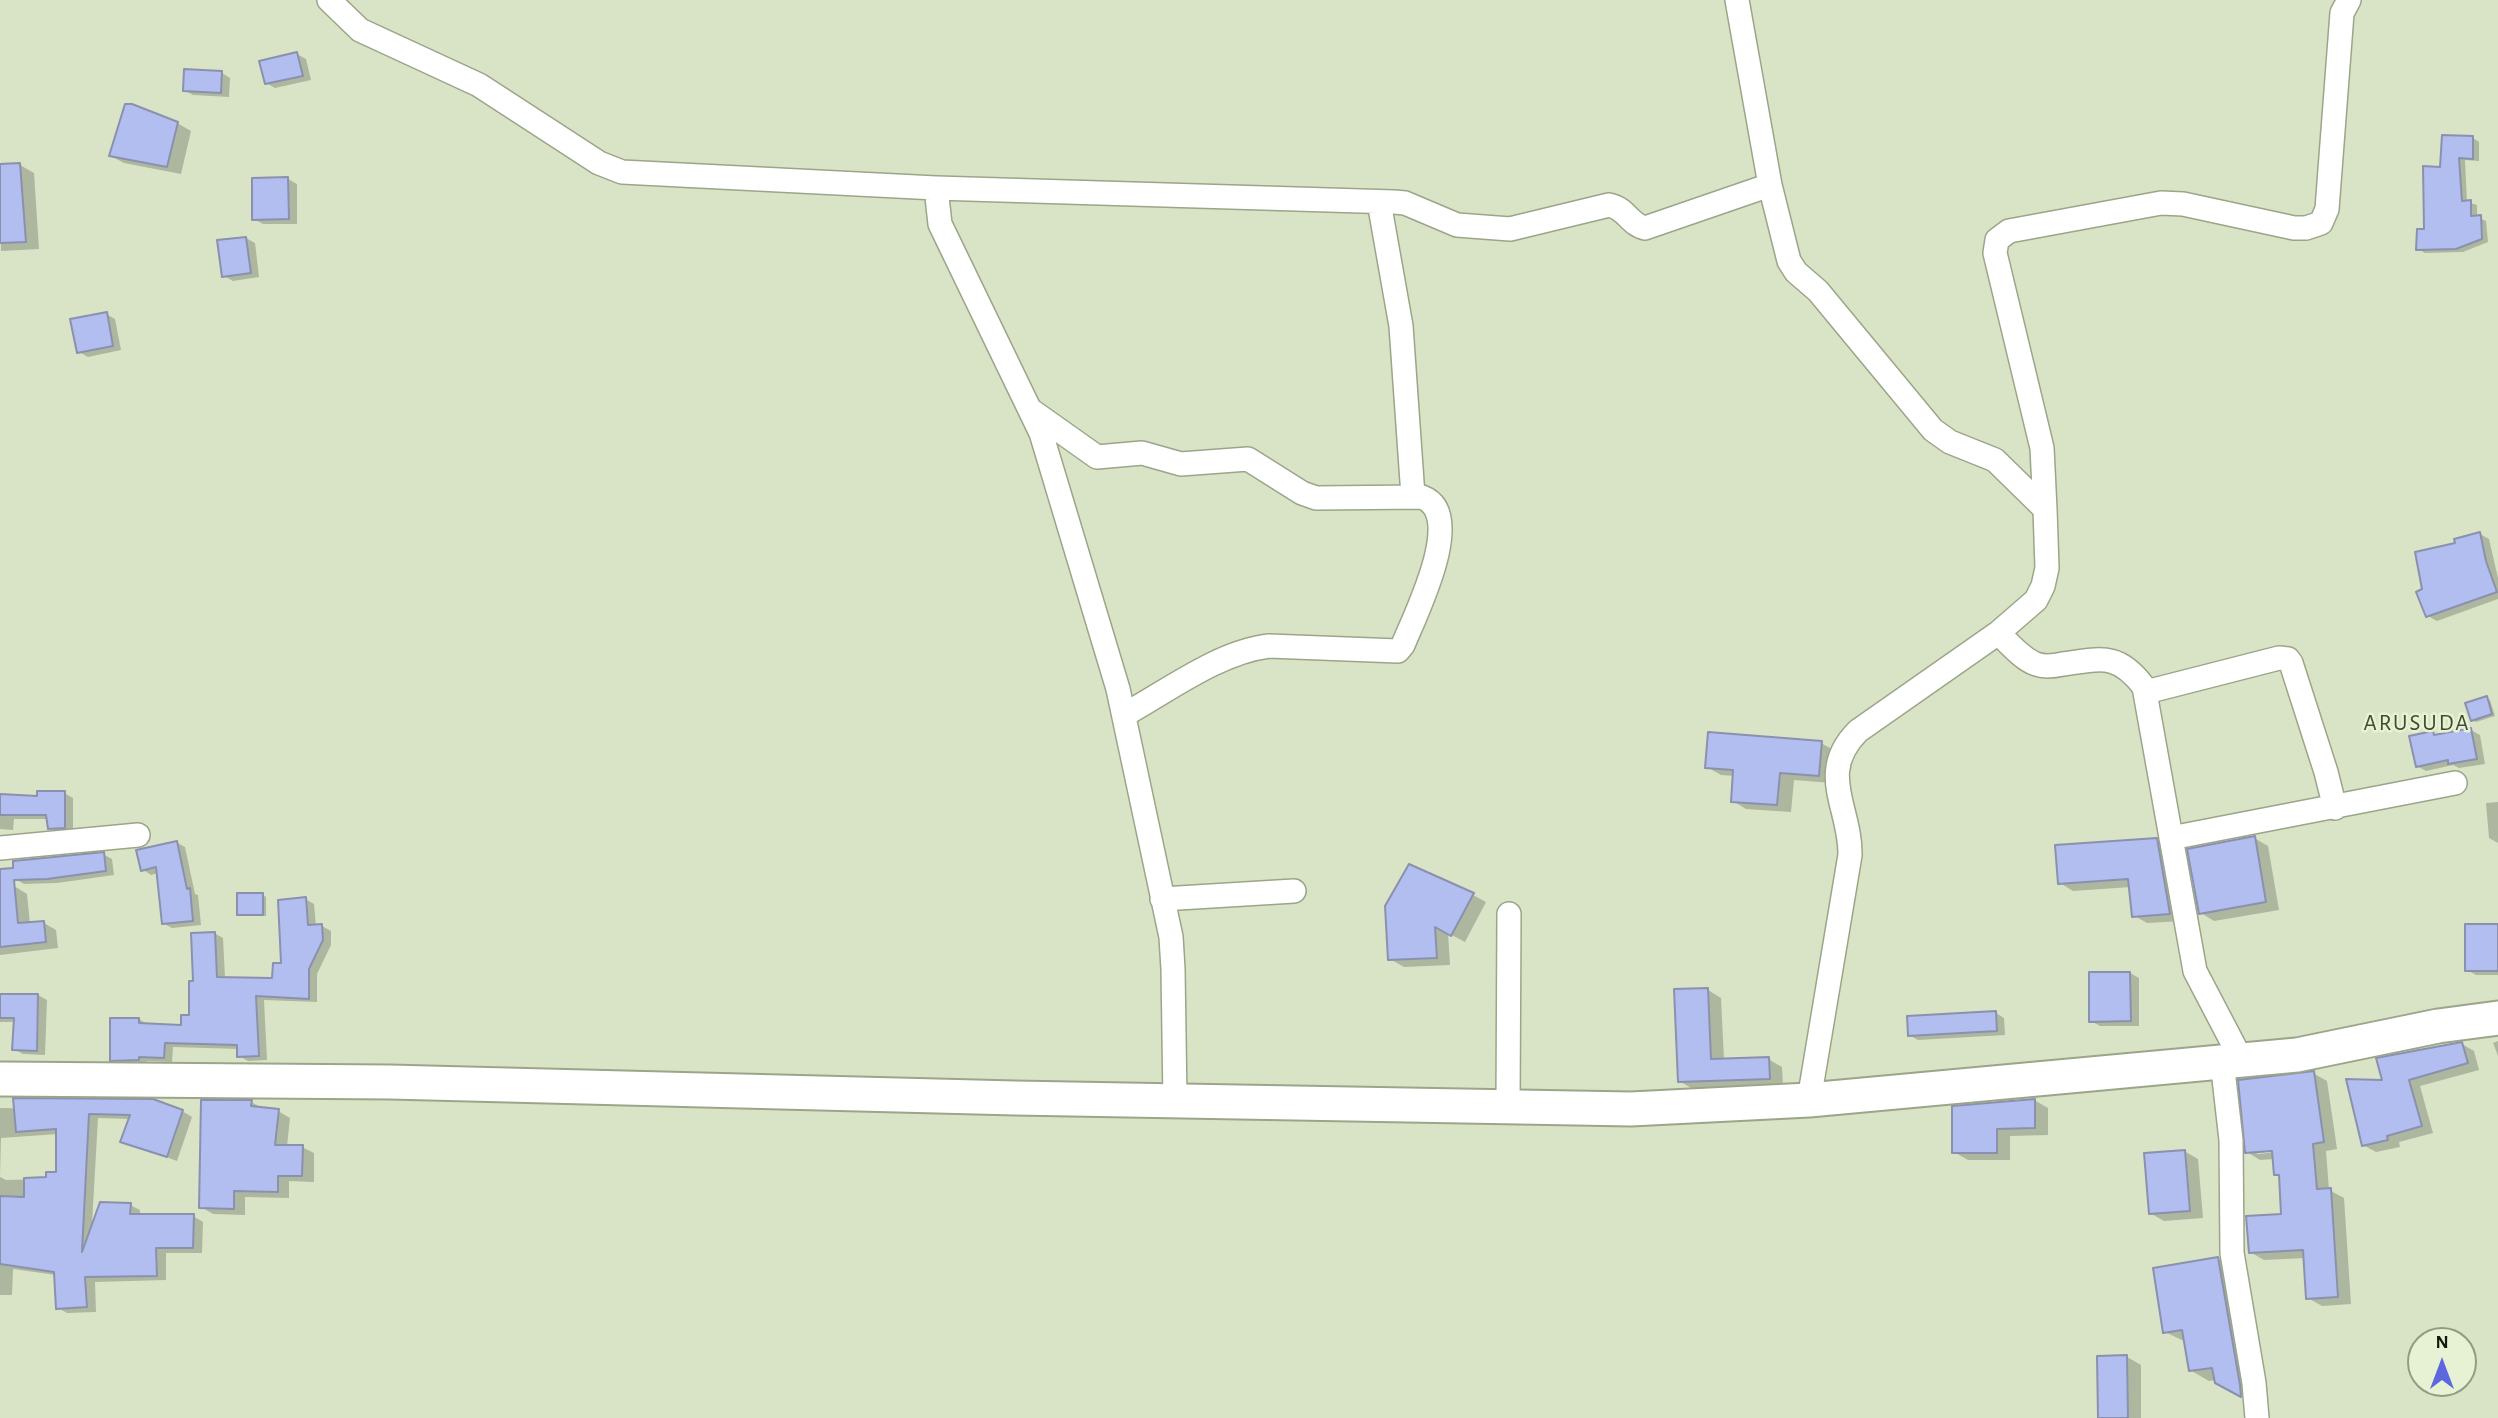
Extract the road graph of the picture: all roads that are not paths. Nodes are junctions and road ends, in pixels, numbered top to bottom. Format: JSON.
{"nodes":[{"id":1,"x":1737,"y":0,"type":"edge"},
{"id":2,"x":2350,"y":0,"type":"edge"},
{"id":3,"x":340,"y":5,"type":"edge"},
{"id":4,"x":1770,"y":185,"type":"junction"},
{"id":5,"x":936,"y":188,"type":"junction"},
{"id":6,"x":1379,"y":202,"type":"junction"},
{"id":7,"x":1032,"y":411,"type":"junction"},
{"id":8,"x":1413,"y":496,"type":"junction"},
{"id":9,"x":2045,"y":509,"type":"junction"},
{"id":10,"x":1998,"y":633,"type":"junction"},
{"id":11,"x":2146,"y":692,"type":"junction"},
{"id":12,"x":1125,"y":715,"type":"junction"},
{"id":13,"x":2455,"y":783,"type":"dead end"},
{"id":14,"x":2335,"y":808,"type":"junction"},
{"id":15,"x":138,"y":835,"type":"dead end"},
{"id":16,"x":2171,"y":838,"type":"junction"},
{"id":17,"x":0,"y":848,"type":"edge"},
{"id":18,"x":1294,"y":891,"type":"dead end"},
{"id":19,"x":1162,"y":899,"type":"junction"},
{"id":20,"x":1509,"y":914,"type":"dead end"},
{"id":21,"x":2498,"y":1017,"type":"edge"},
{"id":22,"x":2231,"y":1060,"type":"junction"},
{"id":23,"x":0,"y":1079,"type":"edge"},
{"id":24,"x":1175,"y":1100,"type":"junction"},
{"id":25,"x":1809,"y":1100,"type":"junction"},
{"id":26,"x":1508,"y":1105,"type":"junction"},
{"id":27,"x":2257,"y":1418,"type":"edge"}],
"edges":[{"from":1,"to":4,"type":"street"},
{"from":2,"to":9,"type":"street"},
{"from":3,"to":5,"type":"street"},
{"from":4,"to":6,"type":"street"},
{"from":4,"to":9,"type":"street"},
{"from":5,"to":6,"type":"street"},
{"from":5,"to":7,"type":"street"},
{"from":6,"to":8,"type":"street"},
{"from":7,"to":8,"type":"street"},
{"from":7,"to":12,"type":"street"},
{"from":8,"to":12,"type":"street"},
{"from":9,"to":10,"type":"street"},
{"from":10,"to":11,"type":"street"},
{"from":10,"to":25,"type":"street"},
{"from":11,"to":14,"type":"street"},
{"from":11,"to":16,"type":"street"},
{"from":12,"to":19,"type":"street"},
{"from":13,"to":14,"type":"street"},
{"from":14,"to":16,"type":"street"},
{"from":15,"to":17,"type":"street"},
{"from":16,"to":22,"type":"street"},
{"from":18,"to":19,"type":"street"},
{"from":19,"to":24,"type":"street"},
{"from":20,"to":26,"type":"street"},
{"from":21,"to":22,"type":"street"},
{"from":22,"to":25,"type":"street"},
{"from":22,"to":27,"type":"street"},
{"from":23,"to":24,"type":"street"},
{"from":24,"to":26,"type":"street"},
{"from":25,"to":26,"type":"street"}]}
